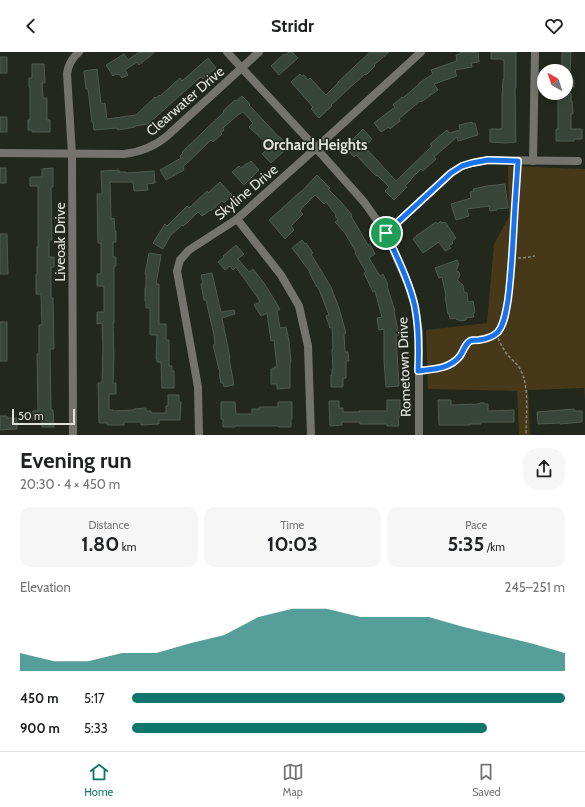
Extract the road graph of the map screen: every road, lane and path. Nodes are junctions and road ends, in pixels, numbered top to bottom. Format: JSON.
{"nodes":[{"id":1,"x":79,"y":52,"type":"edge"},
{"id":2,"x":228,"y":52,"type":"edge"},
{"id":3,"x":259,"y":52,"type":"edge"},
{"id":4,"x":421,"y":52,"type":"edge"},
{"id":5,"x":535,"y":52,"type":"edge"},
{"id":6,"x":242,"y":68,"type":"junction"},
{"id":7,"x":316,"y":148,"type":"junction"},
{"id":8,"x":0,"y":153,"type":"edge"},
{"id":9,"x":72,"y":154,"type":"junction"},
{"id":10,"x":518,"y":161,"type":"junction"},
{"id":11,"x":533,"y":161,"type":"junction"},
{"id":12,"x":578,"y":161,"type":"dead end"},
{"id":13,"x":237,"y":219,"type":"junction"},
{"id":14,"x":386,"y":233,"type":"junction"},
{"id":15,"x":535,"y":256,"type":"dead end"},
{"id":16,"x":512,"y":258,"type":"junction"},
{"id":17,"x":496,"y":334,"type":"junction"},
{"id":18,"x":418,"y":371,"type":"junction"},
{"id":19,"x":73,"y":435,"type":"edge"},
{"id":20,"x":199,"y":435,"type":"edge"},
{"id":21,"x":310,"y":435,"type":"edge"},
{"id":22,"x":419,"y":435,"type":"edge"},
{"id":23,"x":526,"y":435,"type":"edge"}],
"edges":[{"from":1,"to":9,"type":"street","name":"Liveoak Drive"},
{"from":2,"to":6,"type":"street","name":"Rometown Drive"},
{"from":3,"to":6,"type":"street","name":"Clearwater Drive"},
{"from":4,"to":7,"type":"street","name":"Skyline Drive"},
{"from":5,"to":11,"type":"street"},
{"from":6,"to":7,"type":"street","name":"Rometown Drive"},
{"from":6,"to":9,"type":"street","name":"Clearwater Drive"},
{"from":7,"to":13,"type":"street","name":"Skyline Drive"},
{"from":7,"to":14,"type":"street","name":"Rometown Drive"},
{"from":8,"to":9,"type":"street","name":"Clearwater Drive"},
{"from":9,"to":19,"type":"street","name":"Liveoak Drive"},
{"from":10,"to":11,"type":"street"},
{"from":10,"to":14,"type":"street"},
{"from":10,"to":16,"type":"path"},
{"from":11,"to":12,"type":"street"},
{"from":13,"to":20,"type":"street","name":"Skyline Drive"},
{"from":13,"to":21,"type":"street"},
{"from":14,"to":18,"type":"street","name":"Rometown Drive"},
{"from":15,"to":16,"type":"path"},
{"from":16,"to":17,"type":"path"},
{"from":17,"to":18,"type":"path"},
{"from":17,"to":23,"type":"path"},
{"from":18,"to":22,"type":"street","name":"Rometown Drive"}]}
